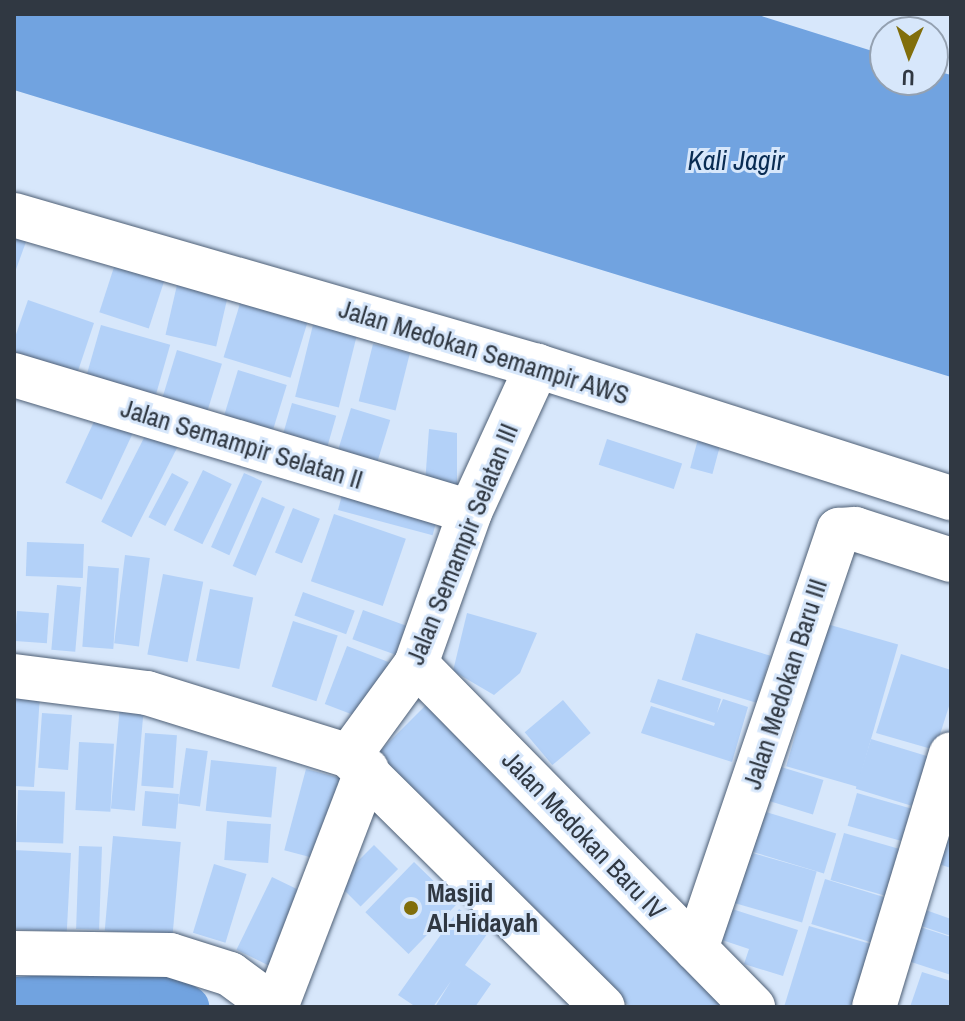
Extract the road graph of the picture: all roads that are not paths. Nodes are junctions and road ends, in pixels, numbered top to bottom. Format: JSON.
{"nodes":[{"id":1,"x":14,"y":215,"type":"edge"},
{"id":2,"x":537,"y":366,"type":"junction"},
{"id":3,"x":14,"y":375,"type":"edge"},
{"id":4,"x":951,"y":498,"type":"edge"},
{"id":5,"x":470,"y":512,"type":"junction"},
{"id":6,"x":951,"y":560,"type":"edge"},
{"id":7,"x":416,"y":664,"type":"junction"},
{"id":8,"x":14,"y":676,"type":"edge"},
{"id":9,"x":951,"y":754,"type":"edge"},
{"id":10,"x":358,"y":763,"type":"junction"},
{"id":11,"x":696,"y":949,"type":"junction"},
{"id":12,"x":14,"y":953,"type":"edge"},
{"id":13,"x":275,"y":1007,"type":"edge"},
{"id":14,"x":603,"y":1007,"type":"edge"},
{"id":15,"x":753,"y":1007,"type":"edge"},
{"id":16,"x":874,"y":1007,"type":"edge"}],
"edges":[{"from":1,"to":2,"type":"street","name":"Jalan Medokan Semampir AWS"},
{"from":2,"to":4,"type":"street","name":"Jalan Medokan Semampir AWS"},
{"from":2,"to":5,"type":"street","name":"Jalan Semampir Selatan III"},
{"from":3,"to":5,"type":"street","name":"Jalan Semampir Selatan II"},
{"from":5,"to":7,"type":"street","name":"Jalan Semampir Selatan III"},
{"from":6,"to":11,"type":"street","name":"Jalan Medokan Baru III"},
{"from":7,"to":10,"type":"street","name":"Jalan Semampir Selatan III"},
{"from":7,"to":11,"type":"street","name":"Jalan Medokan Baru IV"},
{"from":8,"to":10,"type":"street"},
{"from":9,"to":16,"type":"street"},
{"from":10,"to":13,"type":"street","name":"Jalan Semampir Selatan III"},
{"from":10,"to":14,"type":"street"},
{"from":11,"to":15,"type":"street","name":"Jalan Medokan Baru IV"},
{"from":12,"to":13,"type":"street"}]}
